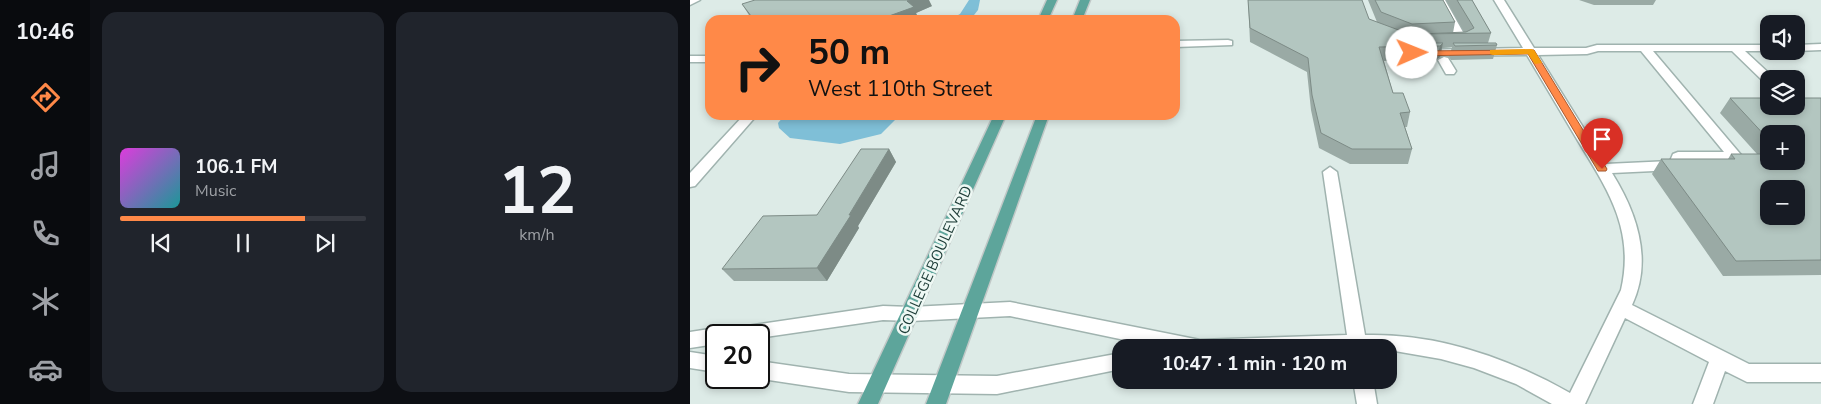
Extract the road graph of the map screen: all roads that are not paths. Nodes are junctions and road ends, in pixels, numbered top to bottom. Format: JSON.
{"nodes":[{"id":1,"x":695,"y":0,"type":"edge"},
{"id":2,"x":1052,"y":0,"type":"edge"},
{"id":3,"x":1085,"y":0,"type":"edge"},
{"id":4,"x":1440,"y":0,"type":"edge"},
{"id":5,"x":1499,"y":0,"type":"edge"},
{"id":6,"x":690,"y":2,"type":"edge"},
{"id":7,"x":1045,"y":15,"type":"edge"},
{"id":8,"x":1079,"y":15,"type":"edge"},
{"id":9,"x":1390,"y":36,"type":"edge"},
{"id":10,"x":1408,"y":43,"type":"junction"},
{"id":11,"x":1180,"y":44,"type":"edge"},
{"id":12,"x":1228,"y":44,"type":"dead end"},
{"id":13,"x":1821,"y":47,"type":"edge"},
{"id":14,"x":1644,"y":48,"type":"junction"},
{"id":15,"x":1735,"y":48,"type":"junction"},
{"id":16,"x":1760,"y":48,"type":"edge"},
{"id":17,"x":1805,"y":48,"type":"edge"},
{"id":18,"x":1531,"y":52,"type":"junction"},
{"id":19,"x":690,"y":59,"type":"edge"},
{"id":20,"x":705,"y":59,"type":"edge"},
{"id":21,"x":1760,"y":72,"type":"edge"},
{"id":22,"x":746,"y":120,"type":"edge"},
{"id":23,"x":998,"y":120,"type":"edge"},
{"id":24,"x":1041,"y":120,"type":"edge"},
{"id":25,"x":1602,"y":169,"type":"junction"},
{"id":26,"x":1330,"y":172,"type":"dead end"},
{"id":27,"x":690,"y":182,"type":"edge"},
{"id":28,"x":1622,"y":308,"type":"junction"},
{"id":29,"x":971,"y":311,"type":"junction"},
{"id":30,"x":911,"y":314,"type":"junction"},
{"id":31,"x":770,"y":329,"type":"edge"},
{"id":32,"x":705,"y":338,"type":"edge"},
{"id":33,"x":1155,"y":339,"type":"edge"},
{"id":34,"x":1357,"y":339,"type":"edge"},
{"id":35,"x":690,"y":340,"type":"edge"},
{"id":36,"x":1397,"y":343,"type":"edge"},
{"id":37,"x":690,"y":360,"type":"edge"},
{"id":38,"x":1719,"y":360,"type":"junction"},
{"id":39,"x":705,"y":362,"type":"edge"},
{"id":40,"x":1112,"y":363,"type":"edge"},
{"id":41,"x":770,"y":372,"type":"edge"},
{"id":42,"x":1821,"y":372,"type":"edge"},
{"id":43,"x":878,"y":383,"type":"junction"},
{"id":44,"x":944,"y":384,"type":"junction"},
{"id":45,"x":1364,"y":389,"type":"edge"},
{"id":46,"x":868,"y":404,"type":"edge"},
{"id":47,"x":936,"y":404,"type":"edge"},
{"id":48,"x":1367,"y":404,"type":"edge"},
{"id":49,"x":1570,"y":404,"type":"edge"},
{"id":50,"x":1575,"y":404,"type":"edge"},
{"id":51,"x":1703,"y":404,"type":"edge"}],
"edges":[{"from":1,"to":6,"type":"street"},
{"from":2,"to":7,"type":"main road"},
{"from":3,"to":8,"type":"main road"},
{"from":4,"to":10,"type":"street"},
{"from":5,"to":18,"type":"street"},
{"from":9,"to":10,"type":"street"},
{"from":10,"to":18,"type":"street"},
{"from":11,"to":12,"type":"street"},
{"from":13,"to":17,"type":"street"},
{"from":14,"to":15,"type":"street"},
{"from":14,"to":18,"type":"street"},
{"from":14,"to":25,"type":"street"},
{"from":15,"to":16,"type":"street"},
{"from":15,"to":21,"type":"street"},
{"from":18,"to":25,"type":"street"},
{"from":19,"to":20,"type":"street"},
{"from":22,"to":27,"type":"street"},
{"from":23,"to":30,"type":"main road","name":"COLLEGE BOULEVARD"},
{"from":24,"to":29,"type":"main road"},
{"from":25,"to":28,"type":"street"},
{"from":26,"to":34,"type":"street"},
{"from":28,"to":38,"type":"street"},
{"from":28,"to":50,"type":"street"},
{"from":29,"to":30,"type":"street"},
{"from":29,"to":33,"type":"street"},
{"from":29,"to":44,"type":"main road"},
{"from":30,"to":31,"type":"street"},
{"from":30,"to":43,"type":"main road","name":"COLLEGE BOULEVARD"},
{"from":32,"to":35,"type":"street"},
{"from":36,"to":49,"type":"street"},
{"from":37,"to":39,"type":"street"},
{"from":38,"to":42,"type":"street"},
{"from":38,"to":51,"type":"street"},
{"from":40,"to":44,"type":"street"},
{"from":41,"to":43,"type":"street"},
{"from":43,"to":44,"type":"street"},
{"from":43,"to":46,"type":"main road","name":"COLLEGE BOULEVARD"},
{"from":44,"to":47,"type":"main road"},
{"from":45,"to":48,"type":"street"}]}
